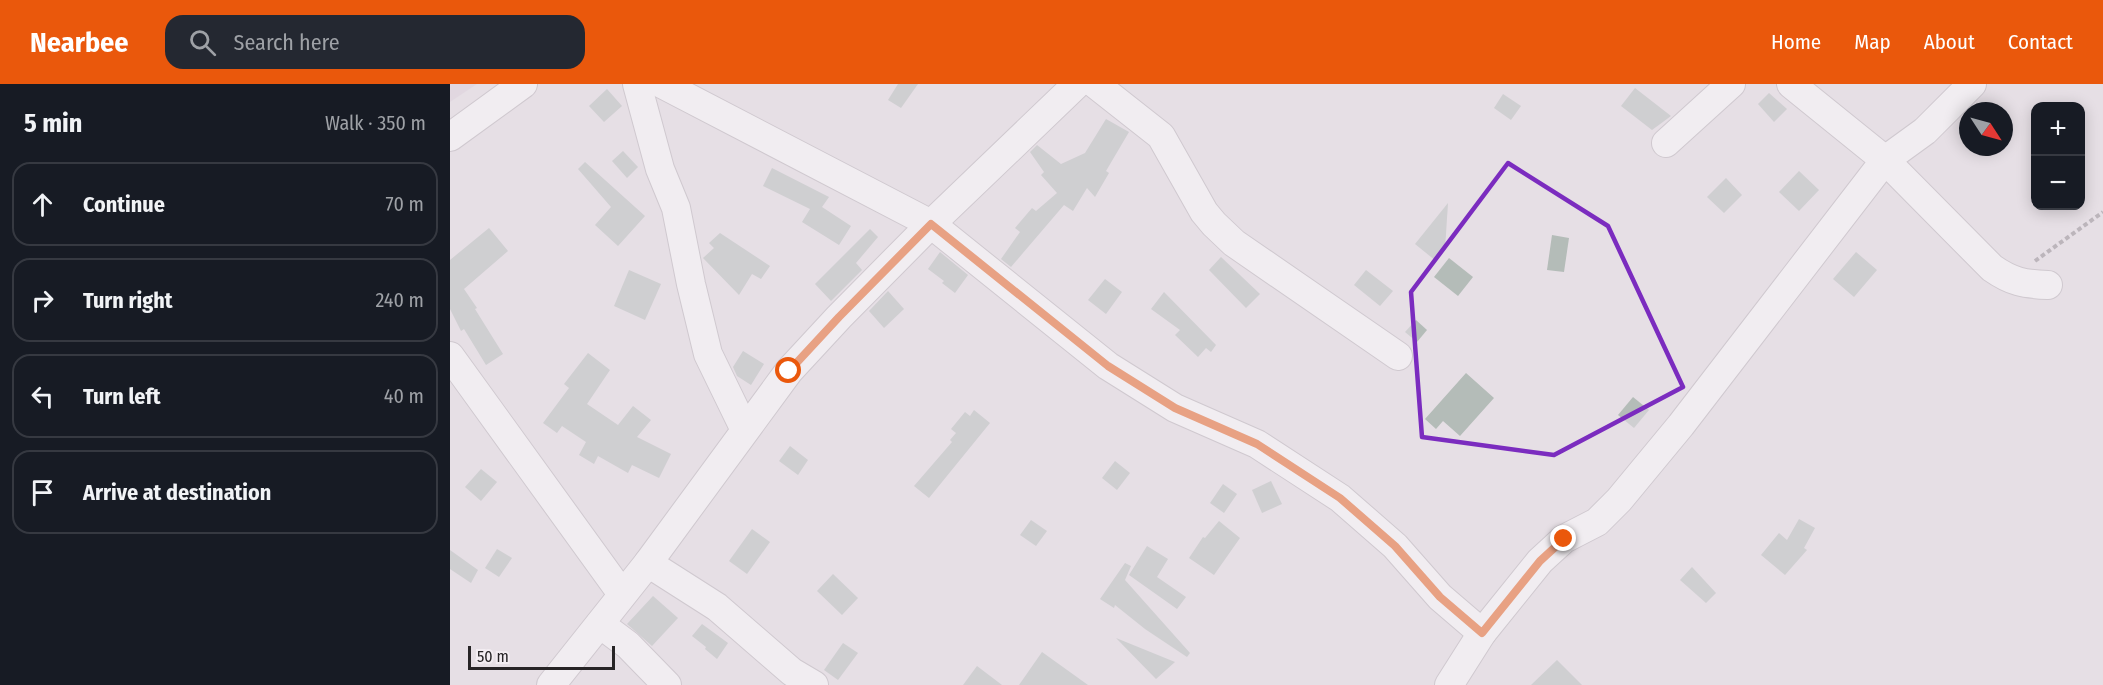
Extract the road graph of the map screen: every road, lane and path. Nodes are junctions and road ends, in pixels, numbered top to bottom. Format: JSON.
{"nodes":[{"id":1,"x":524,"y":84,"type":"edge"},
{"id":2,"x":637,"y":84,"type":"edge"},
{"id":3,"x":662,"y":84,"type":"edge"},
{"id":4,"x":1077,"y":84,"type":"edge"},
{"id":5,"x":1095,"y":84,"type":"edge"},
{"id":6,"x":1731,"y":84,"type":"edge"},
{"id":7,"x":1791,"y":84,"type":"edge"},
{"id":8,"x":1972,"y":84,"type":"edge"},
{"id":9,"x":454,"y":127,"type":"edge"},
{"id":10,"x":1666,"y":143,"type":"dead end"},
{"id":11,"x":1885,"y":160,"type":"junction"},
{"id":12,"x":2103,"y":212,"type":"edge"},
{"id":13,"x":931,"y":224,"type":"junction"},
{"id":14,"x":2010,"y":279,"type":"junction"},
{"id":15,"x":2048,"y":285,"type":"dead end"},
{"id":16,"x":450,"y":356,"type":"edge"},
{"id":17,"x":1398,"y":356,"type":"dead end"},
{"id":18,"x":745,"y":430,"type":"junction"},
{"id":19,"x":648,"y":563,"type":"junction"},
{"id":20,"x":622,"y":594,"type":"junction"},
{"id":21,"x":600,"y":624,"type":"junction"},
{"id":22,"x":1482,"y":633,"type":"junction"},
{"id":23,"x":551,"y":685,"type":"edge"},
{"id":24,"x":667,"y":685,"type":"edge"},
{"id":25,"x":814,"y":685,"type":"edge"},
{"id":26,"x":1449,"y":685,"type":"edge"}],
"edges":[{"from":1,"to":9,"type":"street"},
{"from":2,"to":18,"type":"street"},
{"from":3,"to":13,"type":"street"},
{"from":4,"to":13,"type":"street"},
{"from":5,"to":17,"type":"street"},
{"from":6,"to":10,"type":"street"},
{"from":7,"to":11,"type":"street"},
{"from":8,"to":11,"type":"street"},
{"from":11,"to":14,"type":"street"},
{"from":11,"to":22,"type":"street"},
{"from":12,"to":14,"type":"path"},
{"from":13,"to":18,"type":"street"},
{"from":13,"to":22,"type":"street"},
{"from":14,"to":15,"type":"street"},
{"from":16,"to":20,"type":"street"},
{"from":18,"to":19,"type":"street"},
{"from":19,"to":20,"type":"street"},
{"from":19,"to":25,"type":"street"},
{"from":20,"to":21,"type":"street"},
{"from":21,"to":23,"type":"street"},
{"from":21,"to":24,"type":"street"},
{"from":22,"to":26,"type":"street"}]}
